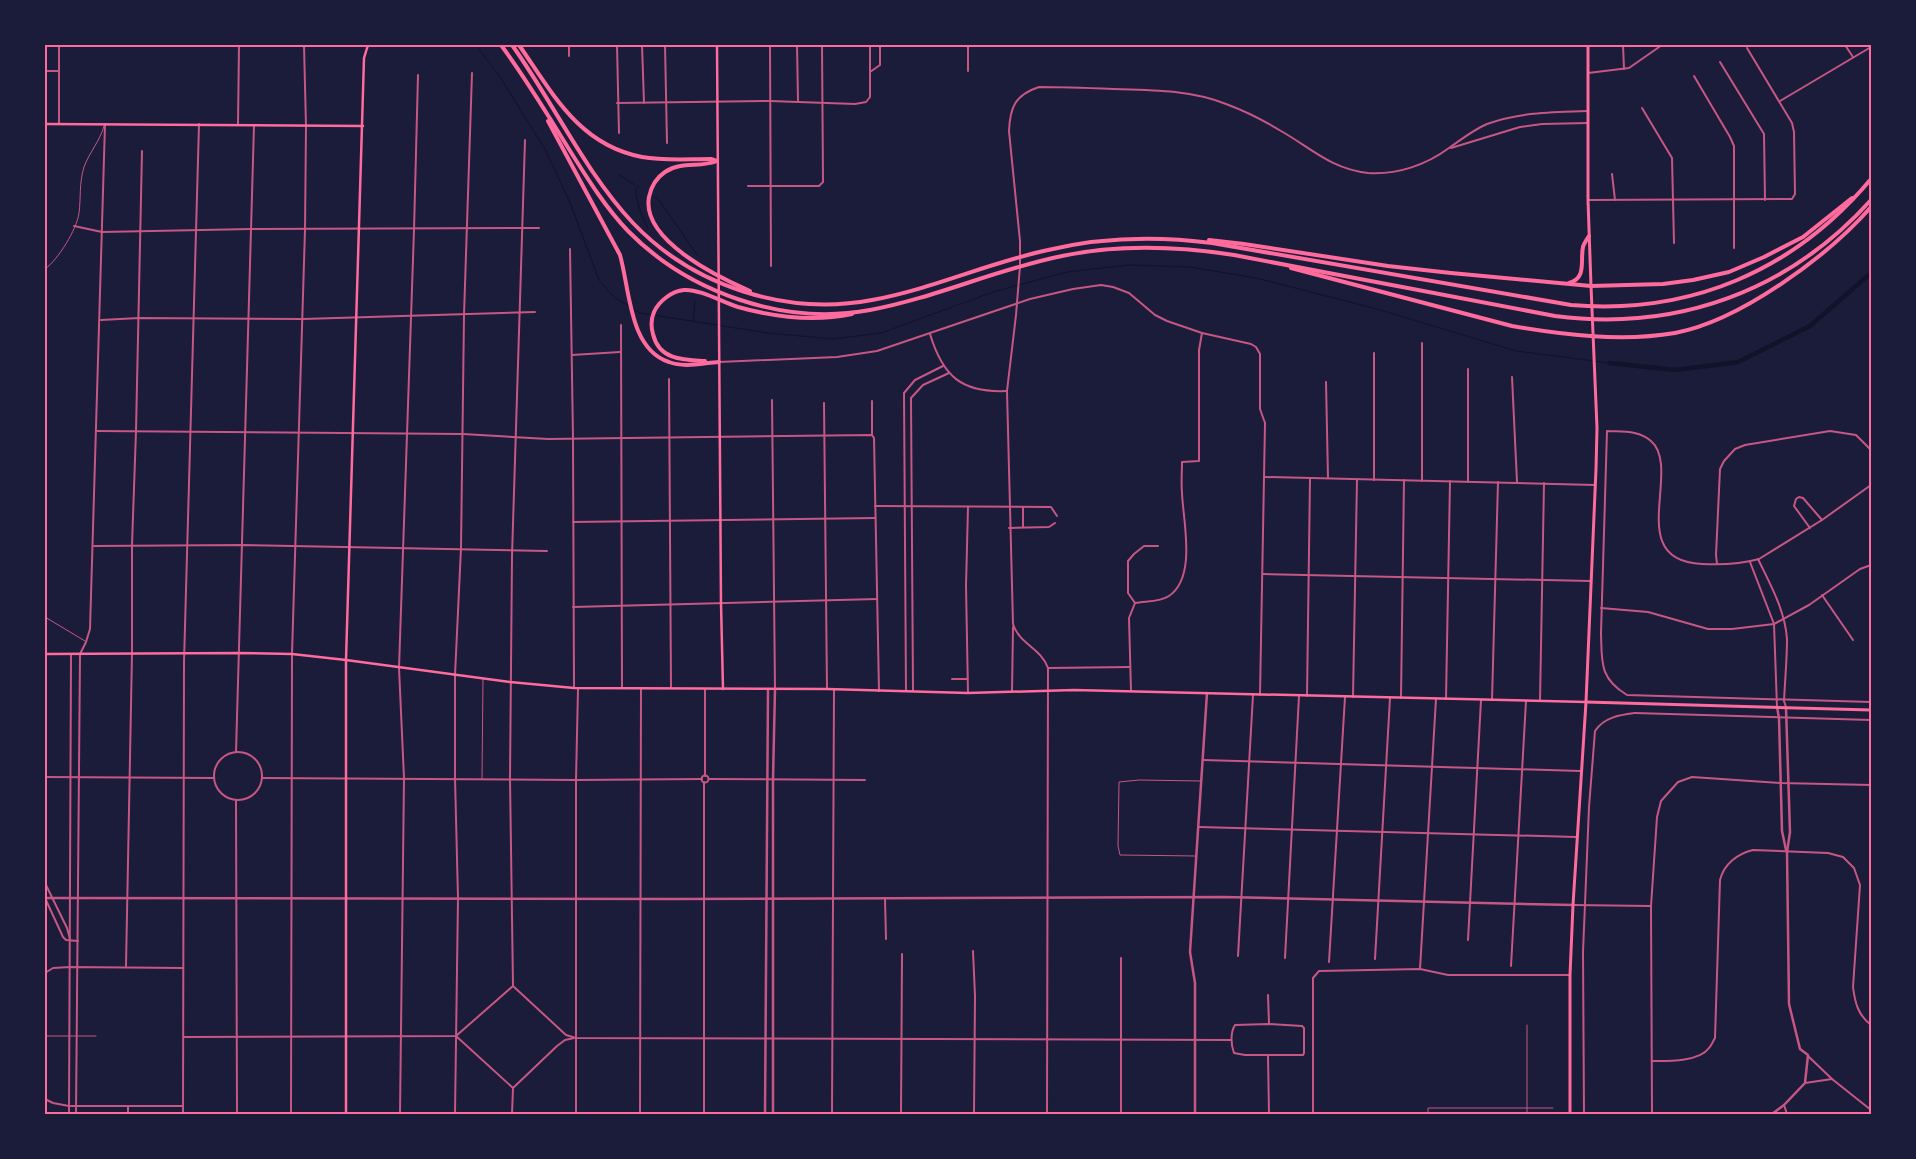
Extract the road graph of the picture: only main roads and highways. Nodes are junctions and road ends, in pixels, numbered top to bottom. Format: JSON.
{"nodes":[{"id":1,"x":368,"y":45,"type":"edge"},
{"id":2,"x":501,"y":45,"type":"edge"},
{"id":3,"x":512,"y":45,"type":"edge"},
{"id":4,"x":519,"y":45,"type":"edge"},
{"id":5,"x":717,"y":45,"type":"edge"},
{"id":6,"x":1588,"y":45,"type":"edge"},
{"id":7,"x":533,"y":92,"type":"junction"},
{"id":8,"x":45,"y":124,"type":"edge"},
{"id":9,"x":363,"y":126,"type":"junction"},
{"id":10,"x":717,"y":161,"type":"junction"},
{"id":11,"x":1871,"y":179,"type":"edge"},
{"id":12,"x":1861,"y":191,"type":"junction"},
{"id":13,"x":1871,"y":200,"type":"edge"},
{"id":14,"x":1871,"y":207,"type":"edge"},
{"id":15,"x":1589,"y":236,"type":"junction"},
{"id":16,"x":1168,"y":238,"type":"junction"},
{"id":17,"x":1267,"y":261,"type":"junction"},
{"id":18,"x":1567,"y":284,"type":"junction"},
{"id":19,"x":1591,"y":286,"type":"junction"},
{"id":20,"x":766,"y":298,"type":"junction"},
{"id":21,"x":868,"y":310,"type":"junction"},
{"id":22,"x":1593,"y":336,"type":"junction"},
{"id":23,"x":719,"y":362,"type":"junction"},
{"id":24,"x":45,"y":654,"type":"edge"},
{"id":25,"x":346,"y":660,"type":"junction"},
{"id":26,"x":723,"y":689,"type":"junction"},
{"id":27,"x":1586,"y":702,"type":"junction"},
{"id":28,"x":1871,"y":710,"type":"edge"},
{"id":29,"x":346,"y":1114,"type":"edge"},
{"id":30,"x":1570,"y":1114,"type":"edge"}],
"edges":[{"from":1,"to":9,"type":"main road"},
{"from":2,"to":7,"type":"highway"},
{"from":3,"to":20,"type":"highway"},
{"from":4,"to":10,"type":"highway"},
{"from":5,"to":10,"type":"main road"},
{"from":6,"to":15,"type":"main road"},
{"from":7,"to":21,"type":"highway"},
{"from":7,"to":23,"type":"highway"},
{"from":8,"to":9,"type":"main road"},
{"from":9,"to":25,"type":"main road"},
{"from":10,"to":20,"type":"highway"},
{"from":10,"to":23,"type":"main road"},
{"from":11,"to":12,"type":"highway"},
{"from":12,"to":16,"type":"highway"},
{"from":12,"to":19,"type":"highway"},
{"from":13,"to":17,"type":"highway"},
{"from":14,"to":22,"type":"highway"},
{"from":15,"to":18,"type":"highway"},
{"from":15,"to":19,"type":"main road"},
{"from":16,"to":18,"type":"highway"},
{"from":16,"to":20,"type":"highway"},
{"from":17,"to":21,"type":"highway"},
{"from":17,"to":22,"type":"highway"},
{"from":18,"to":19,"type":"highway"},
{"from":19,"to":22,"type":"main road"},
{"from":21,"to":23,"type":"highway"},
{"from":22,"to":27,"type":"main road"},
{"from":23,"to":26,"type":"main road"},
{"from":24,"to":25,"type":"main road"},
{"from":25,"to":26,"type":"main road"},
{"from":25,"to":29,"type":"main road"},
{"from":26,"to":27,"type":"main road"},
{"from":27,"to":28,"type":"main road"},
{"from":27,"to":30,"type":"main road"}]}
